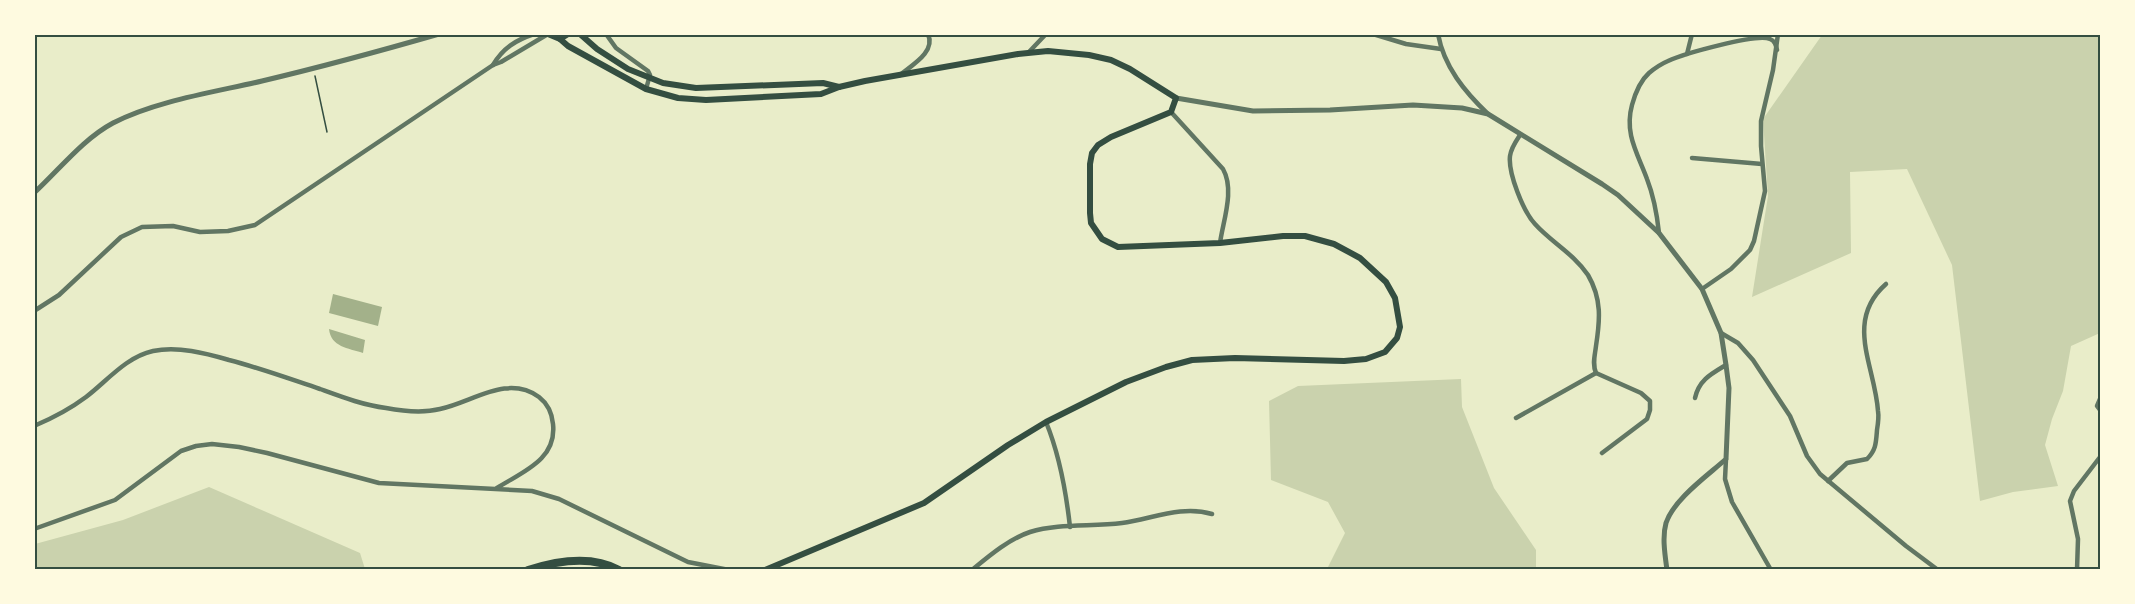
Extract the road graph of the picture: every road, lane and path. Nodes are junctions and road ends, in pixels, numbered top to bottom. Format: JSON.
{"nodes":[{"id":1,"x":439,"y":34,"type":"edge"},
{"id":2,"x":534,"y":34,"type":"edge"},
{"id":3,"x":548,"y":34,"type":"edge"},
{"id":4,"x":568,"y":34,"type":"edge"},
{"id":5,"x":580,"y":34,"type":"edge"},
{"id":6,"x":606,"y":34,"type":"edge"},
{"id":7,"x":927,"y":34,"type":"edge"},
{"id":8,"x":1046,"y":34,"type":"edge"},
{"id":9,"x":1373,"y":34,"type":"edge"},
{"id":10,"x":1438,"y":34,"type":"edge"},
{"id":11,"x":1692,"y":34,"type":"edge"},
{"id":12,"x":1750,"y":34,"type":"edge"},
{"id":13,"x":1779,"y":34,"type":"edge"},
{"id":14,"x":560,"y":39,"type":"junction"},
{"id":15,"x":1744,"y":40,"type":"junction"},
{"id":16,"x":1441,"y":49,"type":"junction"},
{"id":17,"x":1777,"y":50,"type":"junction"},
{"id":18,"x":1028,"y":52,"type":"junction"},
{"id":19,"x":1687,"y":54,"type":"junction"},
{"id":20,"x":493,"y":65,"type":"junction"},
{"id":21,"x":314,"y":69,"type":"junction"},
{"id":22,"x":898,"y":77,"type":"junction"},
{"id":23,"x":649,"y":79,"type":"junction"},
{"id":24,"x":839,"y":87,"type":"junction"},
{"id":25,"x":646,"y":89,"type":"junction"},
{"id":26,"x":1176,"y":98,"type":"junction"},
{"id":27,"x":1171,"y":112,"type":"junction"},
{"id":28,"x":1488,"y":114,"type":"junction"},
{"id":29,"x":327,"y":132,"type":"dead end"},
{"id":30,"x":1520,"y":135,"type":"junction"},
{"id":31,"x":1692,"y":158,"type":"dead end"},
{"id":32,"x":1762,"y":164,"type":"junction"},
{"id":33,"x":34,"y":193,"type":"edge"},
{"id":34,"x":1659,"y":233,"type":"junction"},
{"id":35,"x":1220,"y":243,"type":"junction"},
{"id":36,"x":1886,"y":284,"type":"dead end"},
{"id":37,"x":1702,"y":289,"type":"junction"},
{"id":38,"x":34,"y":311,"type":"edge"},
{"id":39,"x":1721,"y":333,"type":"junction"},
{"id":40,"x":1726,"y":365,"type":"junction"},
{"id":41,"x":1596,"y":373,"type":"junction"},
{"id":42,"x":1695,"y":398,"type":"dead end"},
{"id":43,"x":2100,"y":399,"type":"edge"},
{"id":44,"x":2100,"y":410,"type":"edge"},
{"id":45,"x":1515,"y":418,"type":"dead end"},
{"id":46,"x":1046,"y":422,"type":"junction"},
{"id":47,"x":34,"y":426,"type":"edge"},
{"id":48,"x":1602,"y":453,"type":"dead end"},
{"id":49,"x":2100,"y":457,"type":"edge"},
{"id":50,"x":1726,"y":459,"type":"junction"},
{"id":51,"x":1828,"y":481,"type":"junction"},
{"id":52,"x":497,"y":488,"type":"junction"},
{"id":53,"x":1212,"y":514,"type":"dead end"},
{"id":54,"x":1070,"y":527,"type":"junction"},
{"id":55,"x":34,"y":529,"type":"edge"},
{"id":56,"x":528,"y":570,"type":"edge"},
{"id":57,"x":619,"y":570,"type":"edge"},
{"id":58,"x":729,"y":570,"type":"edge"},
{"id":59,"x":765,"y":570,"type":"edge"},
{"id":60,"x":972,"y":570,"type":"edge"},
{"id":61,"x":1667,"y":570,"type":"edge"},
{"id":62,"x":1771,"y":570,"type":"edge"},
{"id":63,"x":1938,"y":570,"type":"edge"},
{"id":64,"x":2077,"y":570,"type":"edge"}],
"edges":[{"from":1,"to":21,"type":"street"},
{"from":2,"to":20,"type":"street"},
{"from":3,"to":14,"type":"main road"},
{"from":3,"to":20,"type":"street"},
{"from":4,"to":14,"type":"main road"},
{"from":5,"to":23,"type":"main road"},
{"from":6,"to":23,"type":"street"},
{"from":7,"to":22,"type":"street"},
{"from":8,"to":18,"type":"street"},
{"from":9,"to":16,"type":"street"},
{"from":10,"to":16,"type":"street"},
{"from":11,"to":19,"type":"street"},
{"from":12,"to":15,"type":"street"},
{"from":13,"to":17,"type":"street"},
{"from":14,"to":25,"type":"main road"},
{"from":15,"to":17,"type":"street"},
{"from":15,"to":19,"type":"street"},
{"from":16,"to":28,"type":"street"},
{"from":17,"to":32,"type":"street"},
{"from":18,"to":22,"type":"main road"},
{"from":18,"to":26,"type":"main road"},
{"from":19,"to":34,"type":"street"},
{"from":20,"to":38,"type":"street"},
{"from":21,"to":29,"type":"path"},
{"from":21,"to":33,"type":"street"},
{"from":22,"to":24,"type":"main road"},
{"from":23,"to":24,"type":"main road"},
{"from":23,"to":25,"type":"street"},
{"from":24,"to":25,"type":"main road"},
{"from":26,"to":27,"type":"main road"},
{"from":26,"to":28,"type":"street"},
{"from":27,"to":35,"type":"street"},
{"from":27,"to":35,"type":"main road"},
{"from":28,"to":30,"type":"street"},
{"from":30,"to":34,"type":"street"},
{"from":30,"to":41,"type":"street"},
{"from":31,"to":32,"type":"street"},
{"from":32,"to":37,"type":"street"},
{"from":34,"to":37,"type":"street"},
{"from":35,"to":46,"type":"main road"},
{"from":36,"to":51,"type":"street"},
{"from":37,"to":39,"type":"street"},
{"from":39,"to":40,"type":"street"},
{"from":39,"to":51,"type":"street"},
{"from":40,"to":42,"type":"street"},
{"from":40,"to":50,"type":"street"},
{"from":41,"to":45,"type":"street"},
{"from":41,"to":48,"type":"street"},
{"from":43,"to":44,"type":"street"},
{"from":46,"to":54,"type":"street"},
{"from":46,"to":59,"type":"main road"},
{"from":47,"to":52,"type":"street"},
{"from":49,"to":64,"type":"street"},
{"from":50,"to":61,"type":"street"},
{"from":50,"to":62,"type":"street"},
{"from":51,"to":63,"type":"street"},
{"from":52,"to":55,"type":"street"},
{"from":52,"to":58,"type":"street"},
{"from":53,"to":54,"type":"street"},
{"from":54,"to":60,"type":"street"},
{"from":56,"to":57,"type":"highway"}]}
